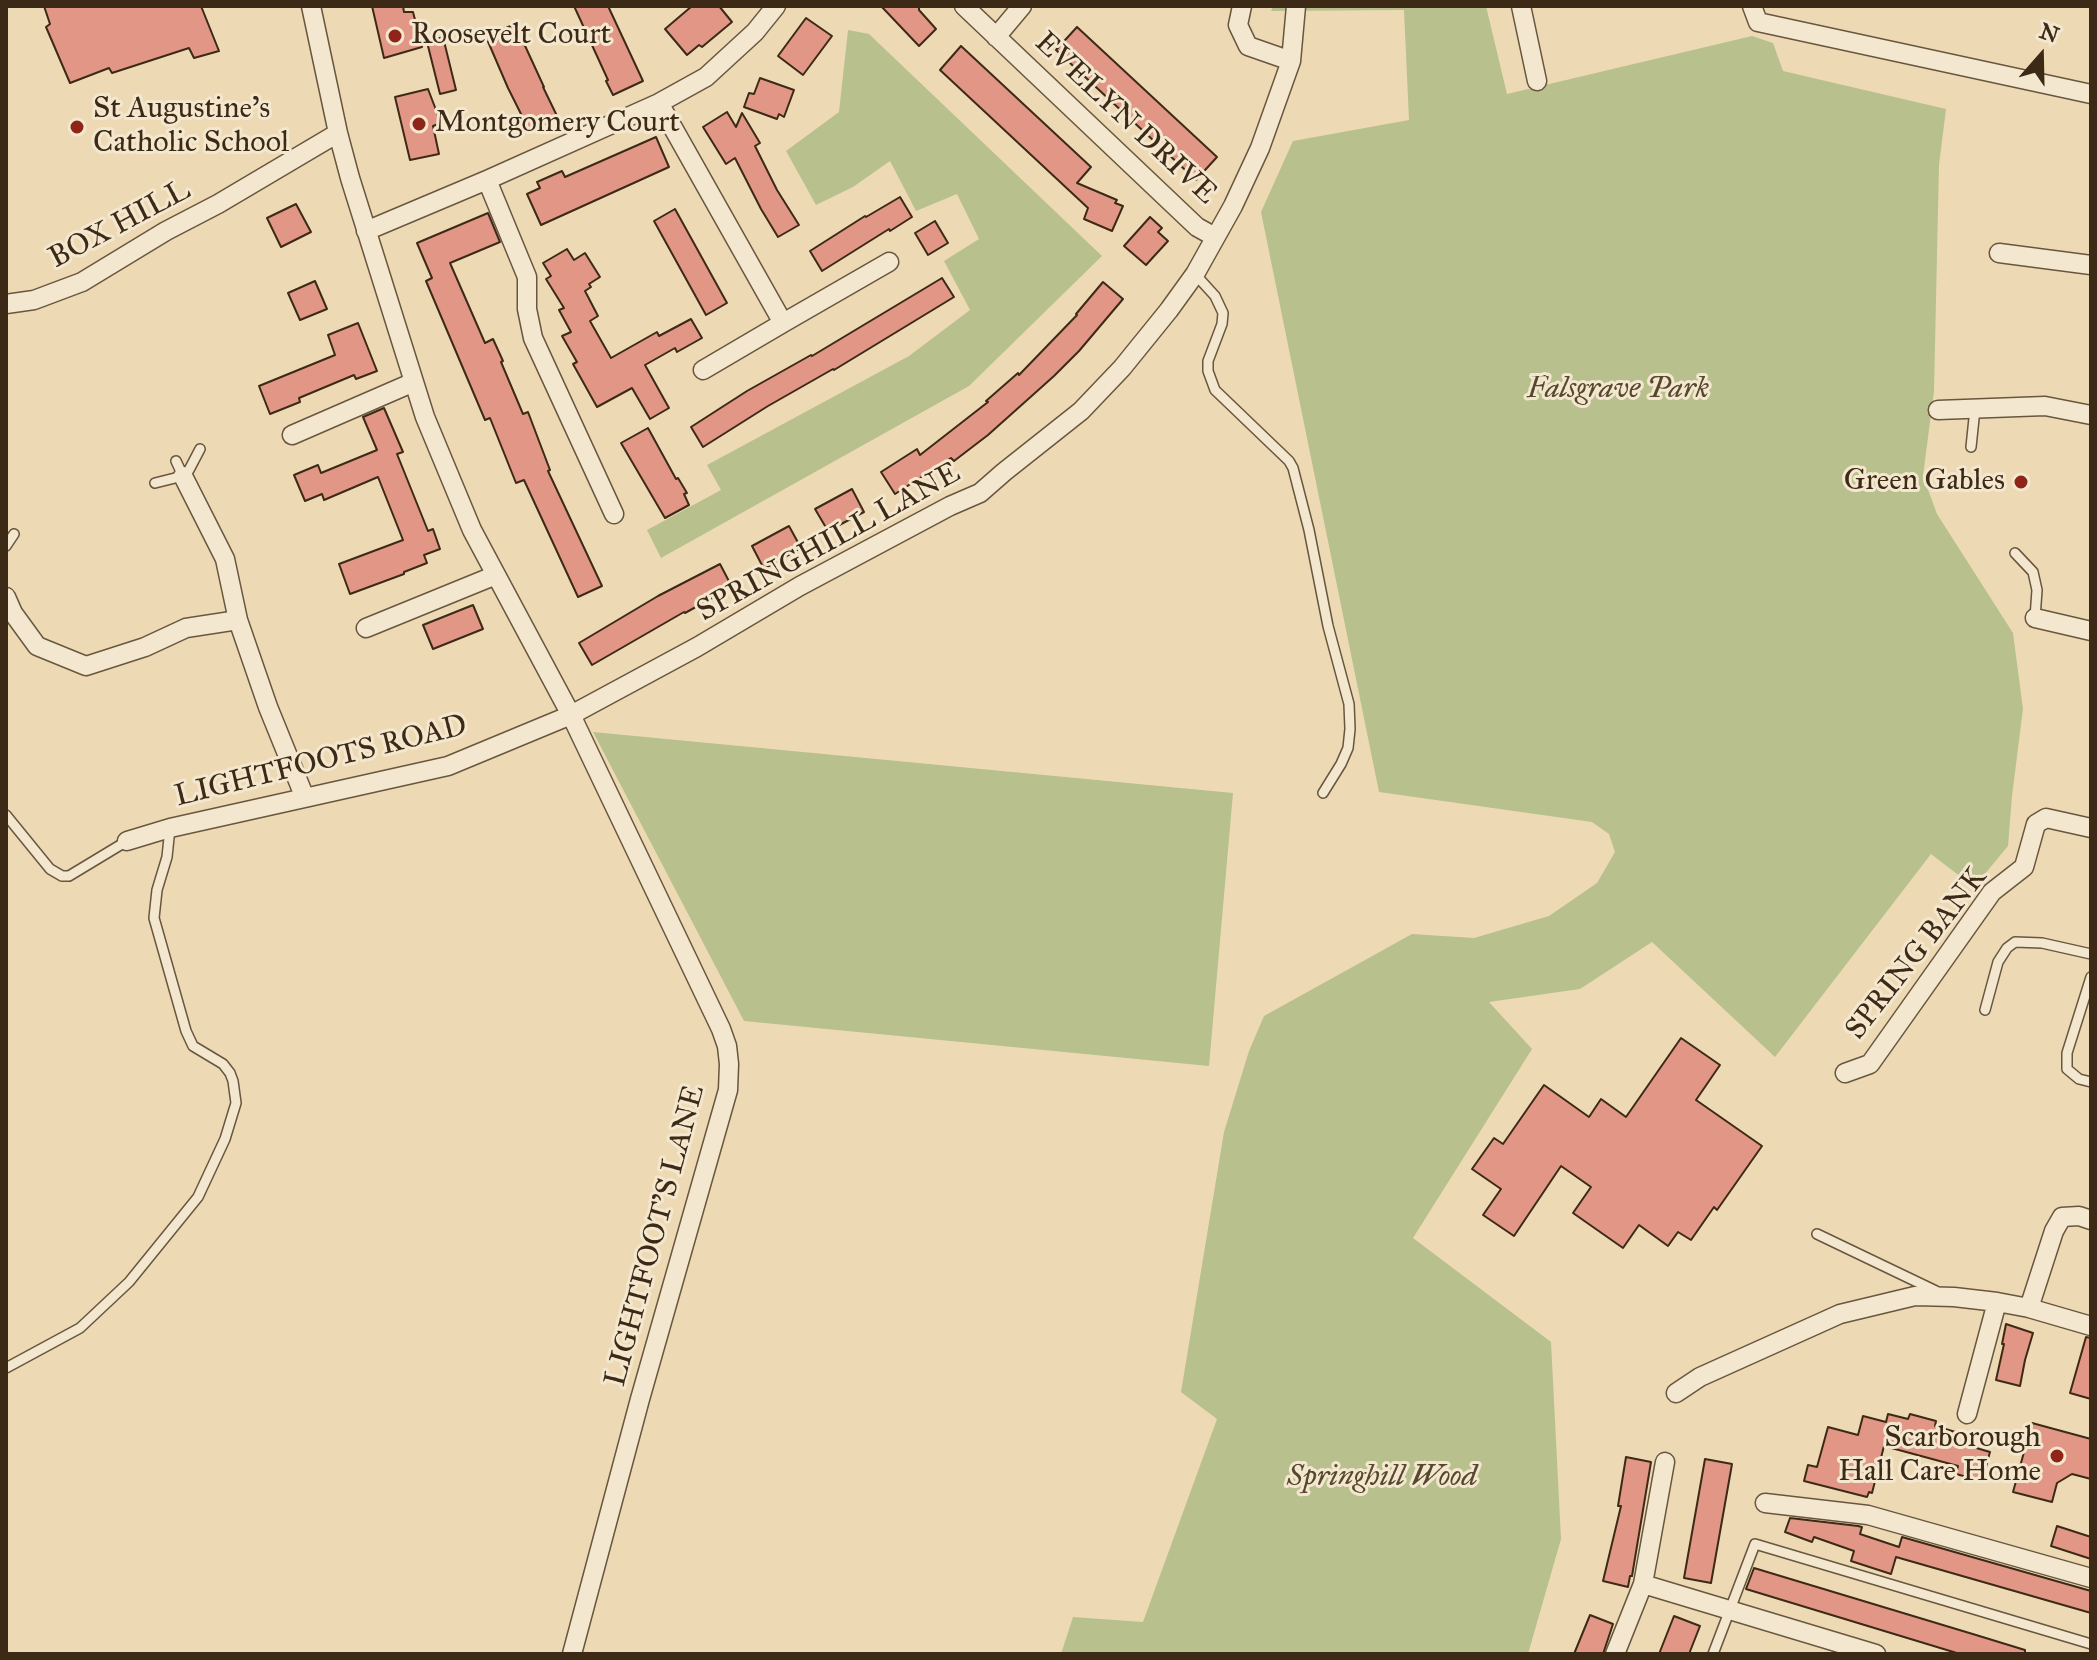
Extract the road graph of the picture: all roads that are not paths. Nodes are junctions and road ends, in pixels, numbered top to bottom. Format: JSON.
{"nodes":[{"id":1,"x":311,"y":6,"type":"edge"},
{"id":2,"x":776,"y":6,"type":"edge"},
{"id":3,"x":964,"y":6,"type":"edge"},
{"id":4,"x":1022,"y":6,"type":"edge"},
{"id":5,"x":1242,"y":6,"type":"edge"},
{"id":6,"x":1296,"y":6,"type":"edge"},
{"id":7,"x":1521,"y":6,"type":"edge"},
{"id":8,"x":1755,"y":14,"type":"edge"},
{"id":9,"x":996,"y":37,"type":"junction"},
{"id":10,"x":1291,"y":61,"type":"junction"},
{"id":11,"x":1537,"y":81,"type":"dead end"},
{"id":12,"x":2091,"y":94,"type":"edge"},
{"id":13,"x":659,"y":103,"type":"junction"},
{"id":14,"x":338,"y":133,"type":"junction"},
{"id":15,"x":487,"y":180,"type":"junction"},
{"id":16,"x":366,"y":231,"type":"junction"},
{"id":17,"x":1215,"y":237,"type":"junction"},
{"id":18,"x":1999,"y":253,"type":"dead end"},
{"id":19,"x":889,"y":262,"type":"dead end"},
{"id":20,"x":2091,"y":265,"type":"edge"},
{"id":21,"x":1195,"y":274,"type":"junction"},
{"id":22,"x":6,"y":304,"type":"edge"},
{"id":23,"x":783,"y":323,"type":"junction"},
{"id":24,"x":703,"y":370,"type":"dead end"},
{"id":25,"x":414,"y":382,"type":"junction"},
{"id":26,"x":1975,"y":409,"type":"junction"},
{"id":27,"x":1938,"y":410,"type":"dead end"},
{"id":28,"x":2091,"y":415,"type":"edge"},
{"id":29,"x":292,"y":435,"type":"dead end"},
{"id":30,"x":1971,"y":447,"type":"dead end"},
{"id":31,"x":200,"y":449,"type":"dead end"},
{"id":32,"x":180,"y":469,"type":"junction"},
{"id":33,"x":155,"y":483,"type":"dead end"},
{"id":34,"x":614,"y":514,"type":"dead end"},
{"id":35,"x":14,"y":534,"type":"dead end"},
{"id":36,"x":6,"y":546,"type":"edge"},
{"id":37,"x":2015,"y":553,"type":"dead end"},
{"id":38,"x":496,"y":575,"type":"junction"},
{"id":39,"x":6,"y":597,"type":"edge"},
{"id":40,"x":2035,"y":618,"type":"joint"},
{"id":41,"x":238,"y":620,"type":"junction"},
{"id":42,"x":366,"y":628,"type":"dead end"},
{"id":43,"x":2091,"y":631,"type":"edge"},
{"id":44,"x":571,"y":715,"type":"junction"},
{"id":45,"x":1323,"y":793,"type":"dead end"},
{"id":46,"x":305,"y":798,"type":"junction"},
{"id":47,"x":6,"y":815,"type":"edge"},
{"id":48,"x":170,"y":828,"type":"junction"},
{"id":49,"x":2091,"y":828,"type":"edge"},
{"id":50,"x":127,"y":841,"type":"joint"},
{"id":51,"x":2091,"y":954,"type":"edge"},
{"id":52,"x":2091,"y":977,"type":"edge"},
{"id":53,"x":1985,"y":1010,"type":"dead end"},
{"id":54,"x":1845,"y":1073,"type":"dead end"},
{"id":55,"x":2091,"y":1082,"type":"edge"},
{"id":56,"x":2091,"y":1220,"type":"edge"},
{"id":57,"x":1817,"y":1234,"type":"dead end"},
{"id":58,"x":1949,"y":1297,"type":"junction"},
{"id":59,"x":1997,"y":1302,"type":"junction"},
{"id":60,"x":2029,"y":1308,"type":"junction"},
{"id":61,"x":2091,"y":1326,"type":"edge"},
{"id":62,"x":6,"y":1368,"type":"edge"},
{"id":63,"x":1676,"y":1393,"type":"dead end"},
{"id":64,"x":1967,"y":1414,"type":"dead end"},
{"id":65,"x":1665,"y":1462,"type":"dead end"},
{"id":66,"x":1765,"y":1503,"type":"dead end"},
{"id":67,"x":2091,"y":1578,"type":"edge"},
{"id":68,"x":1643,"y":1584,"type":"junction"},
{"id":69,"x":1730,"y":1610,"type":"junction"},
{"id":70,"x":2091,"y":1644,"type":"edge"},
{"id":71,"x":1834,"y":1648,"type":"edge"},
{"id":72,"x":572,"y":1654,"type":"edge"},
{"id":73,"x":1615,"y":1654,"type":"edge"},
{"id":74,"x":1713,"y":1654,"type":"edge"},
{"id":75,"x":1876,"y":1654,"type":"edge"}],
"edges":[{"from":1,"to":14,"type":"street"},
{"from":2,"to":13,"type":"street"},
{"from":3,"to":9,"type":"street","name":"EVELYN DRIVE"},
{"from":4,"to":9,"type":"street"},
{"from":5,"to":10,"type":"street"},
{"from":6,"to":10,"type":"street","name":"SPRINGHILL LANE"},
{"from":7,"to":11,"type":"street"},
{"from":8,"to":12,"type":"street"},
{"from":9,"to":17,"type":"street","name":"EVELYN DRIVE"},
{"from":10,"to":17,"type":"street","name":"SPRINGHILL LANE"},
{"from":13,"to":15,"type":"street"},
{"from":13,"to":23,"type":"street"},
{"from":14,"to":16,"type":"street"},
{"from":14,"to":22,"type":"street","name":"BOX HILL"},
{"from":15,"to":16,"type":"street"},
{"from":15,"to":34,"type":"street"},
{"from":16,"to":25,"type":"street"},
{"from":17,"to":21,"type":"street","name":"SPRINGHILL LANE"},
{"from":18,"to":20,"type":"street"},
{"from":19,"to":23,"type":"street"},
{"from":21,"to":44,"type":"street","name":"SPRINGHILL LANE"},
{"from":21,"to":45,"type":"lane"},
{"from":23,"to":24,"type":"street"},
{"from":25,"to":29,"type":"street"},
{"from":25,"to":38,"type":"street"},
{"from":26,"to":27,"type":"street"},
{"from":26,"to":28,"type":"street"},
{"from":26,"to":30,"type":"lane"},
{"from":31,"to":32,"type":"lane"},
{"from":32,"to":33,"type":"lane"},
{"from":32,"to":41,"type":"street"},
{"from":35,"to":36,"type":"lane"},
{"from":37,"to":40,"type":"lane"},
{"from":38,"to":42,"type":"street"},
{"from":38,"to":44,"type":"street"},
{"from":39,"to":41,"type":"street"},
{"from":40,"to":43,"type":"street"},
{"from":41,"to":46,"type":"street"},
{"from":44,"to":46,"type":"street","name":"LIGHTFOOTS ROAD"},
{"from":44,"to":72,"type":"street","name":"LIGHTFOOT'S LANE"},
{"from":46,"to":48,"type":"street","name":"LIGHTFOOTS ROAD"},
{"from":47,"to":50,"type":"lane"},
{"from":48,"to":50,"type":"street","name":"LIGHTFOOTS ROAD"},
{"from":48,"to":62,"type":"lane"},
{"from":49,"to":54,"type":"street","name":"SPRING BANK"},
{"from":51,"to":53,"type":"lane"},
{"from":52,"to":55,"type":"lane"},
{"from":56,"to":60,"type":"street"},
{"from":57,"to":58,"type":"lane"},
{"from":58,"to":59,"type":"street"},
{"from":58,"to":63,"type":"street"},
{"from":59,"to":60,"type":"street"},
{"from":59,"to":64,"type":"street"},
{"from":60,"to":61,"type":"street"},
{"from":65,"to":68,"type":"street"},
{"from":66,"to":67,"type":"street"},
{"from":68,"to":69,"type":"street"},
{"from":68,"to":73,"type":"street"},
{"from":69,"to":70,"type":"lane"},
{"from":69,"to":71,"type":"street"},
{"from":69,"to":74,"type":"lane"},
{"from":71,"to":75,"type":"street"}]}
